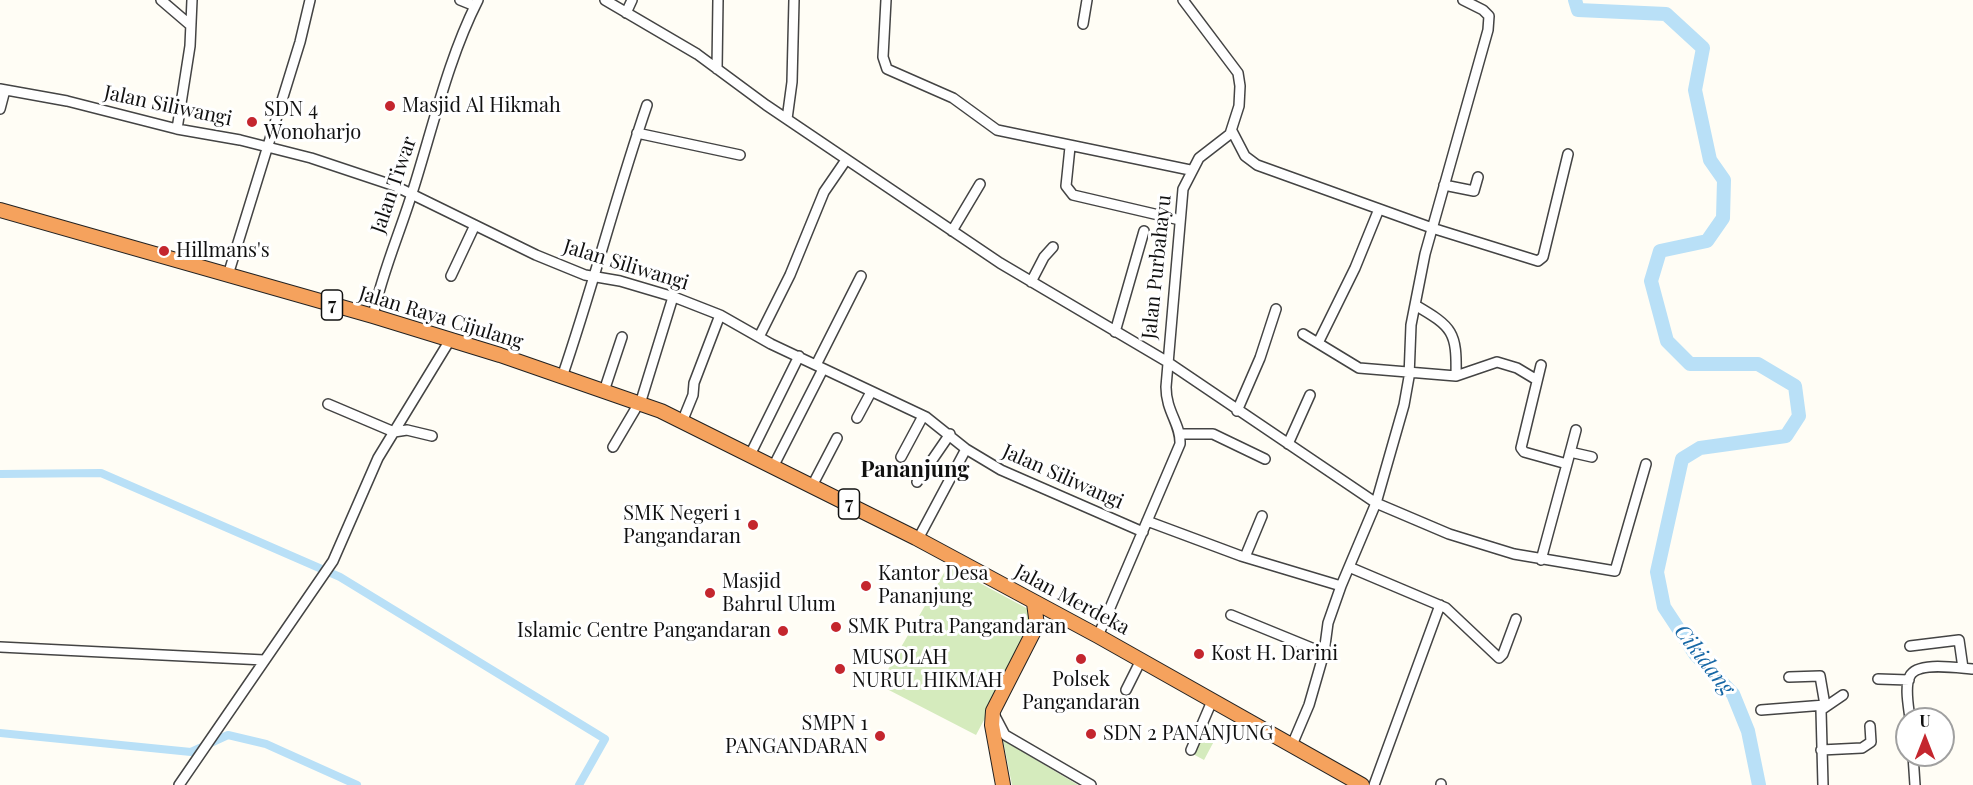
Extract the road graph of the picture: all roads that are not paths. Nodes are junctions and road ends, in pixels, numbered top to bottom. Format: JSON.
{"nodes":[{"id":1,"x":161,"y":0,"type":"edge"},
{"id":2,"x":192,"y":0,"type":"edge"},
{"id":3,"x":310,"y":0,"type":"edge"},
{"id":4,"x":460,"y":0,"type":"edge"},
{"id":5,"x":604,"y":0,"type":"edge"},
{"id":6,"x":632,"y":0,"type":"edge"},
{"id":7,"x":718,"y":0,"type":"edge"},
{"id":8,"x":795,"y":0,"type":"edge"},
{"id":9,"x":886,"y":0,"type":"edge"},
{"id":10,"x":1088,"y":0,"type":"edge"},
{"id":11,"x":1183,"y":0,"type":"edge"},
{"id":12,"x":1463,"y":0,"type":"edge"},
{"id":13,"x":476,"y":3,"type":"edge"},
{"id":14,"x":626,"y":13,"type":"junction"},
{"id":15,"x":189,"y":24,"type":"junction"},
{"id":16,"x":1083,"y":24,"type":"dead end"},
{"id":17,"x":717,"y":69,"type":"junction"},
{"id":18,"x":2,"y":90,"type":"edge"},
{"id":19,"x":647,"y":105,"type":"dead end"},
{"id":20,"x":0,"y":109,"type":"edge"},
{"id":21,"x":787,"y":119,"type":"junction"},
{"id":22,"x":177,"y":129,"type":"junction"},
{"id":23,"x":1232,"y":131,"type":"junction"},
{"id":24,"x":637,"y":133,"type":"junction"},
{"id":25,"x":268,"y":147,"type":"junction"},
{"id":26,"x":1070,"y":147,"type":"junction"},
{"id":27,"x":1568,"y":154,"type":"dead end"},
{"id":28,"x":740,"y":155,"type":"dead end"},
{"id":29,"x":846,"y":160,"type":"junction"},
{"id":30,"x":1190,"y":170,"type":"junction"},
{"id":31,"x":1478,"y":177,"type":"dead end"},
{"id":32,"x":980,"y":184,"type":"dead end"},
{"id":33,"x":1444,"y":185,"type":"junction"},
{"id":34,"x":412,"y":194,"type":"junction"},
{"id":35,"x":1379,"y":208,"type":"junction"},
{"id":36,"x":0,"y":210,"type":"edge"},
{"id":37,"x":1180,"y":220,"type":"junction"},
{"id":38,"x":475,"y":225,"type":"junction"},
{"id":39,"x":1432,"y":228,"type":"junction"},
{"id":40,"x":952,"y":231,"type":"junction"},
{"id":41,"x":1144,"y":231,"type":"dead end"},
{"id":42,"x":1053,"y":247,"type":"dead end"},
{"id":43,"x":228,"y":275,"type":"junction"},
{"id":44,"x":451,"y":276,"type":"dead end"},
{"id":45,"x":861,"y":276,"type":"dead end"},
{"id":46,"x":596,"y":277,"type":"junction"},
{"id":47,"x":1031,"y":282,"type":"junction"},
{"id":48,"x":673,"y":297,"type":"junction"},
{"id":49,"x":1415,"y":305,"type":"junction"},
{"id":50,"x":1276,"y":309,"type":"dead end"},
{"id":51,"x":720,"y":315,"type":"junction"},
{"id":52,"x":373,"y":316,"type":"junction"},
{"id":53,"x":1115,"y":332,"type":"junction"},
{"id":54,"x":1303,"y":334,"type":"dead end"},
{"id":55,"x":622,"y":337,"type":"dead end"},
{"id":56,"x":759,"y":338,"type":"junction"},
{"id":57,"x":450,"y":340,"type":"junction"},
{"id":58,"x":1318,"y":343,"type":"junction"},
{"id":59,"x":798,"y":356,"type":"junction"},
{"id":60,"x":1166,"y":362,"type":"junction"},
{"id":61,"x":1541,"y":365,"type":"dead end"},
{"id":62,"x":820,"y":367,"type":"junction"},
{"id":63,"x":1456,"y":373,"type":"junction"},
{"id":64,"x":1409,"y":374,"type":"junction"},
{"id":65,"x":562,"y":377,"type":"junction"},
{"id":66,"x":1537,"y":380,"type":"junction"},
{"id":67,"x":603,"y":391,"type":"junction"},
{"id":68,"x":871,"y":392,"type":"junction"},
{"id":69,"x":1310,"y":395,"type":"dead end"},
{"id":70,"x":328,"y":404,"type":"dead end"},
{"id":71,"x":639,"y":404,"type":"junction"},
{"id":72,"x":661,"y":411,"type":"joint"},
{"id":73,"x":1237,"y":411,"type":"junction"},
{"id":74,"x":923,"y":416,"type":"junction"},
{"id":75,"x":857,"y":418,"type":"dead end"},
{"id":76,"x":682,"y":422,"type":"junction"},
{"id":77,"x":1576,"y":430,"type":"dead end"},
{"id":78,"x":394,"y":432,"type":"junction"},
{"id":79,"x":950,"y":434,"type":"junction"},
{"id":80,"x":1181,"y":434,"type":"junction"},
{"id":81,"x":432,"y":436,"type":"dead end"},
{"id":82,"x":837,"y":438,"type":"dead end"},
{"id":83,"x":1288,"y":444,"type":"junction"},
{"id":84,"x":613,"y":447,"type":"dead end"},
{"id":85,"x":966,"y":449,"type":"junction"},
{"id":86,"x":1570,"y":452,"type":"junction"},
{"id":87,"x":750,"y":455,"type":"junction"},
{"id":88,"x":901,"y":457,"type":"dead end"},
{"id":89,"x":1592,"y":457,"type":"dead end"},
{"id":90,"x":1265,"y":459,"type":"dead end"},
{"id":91,"x":1567,"y":464,"type":"junction"},
{"id":92,"x":1646,"y":464,"type":"dead end"},
{"id":93,"x":773,"y":467,"type":"junction"},
{"id":94,"x":917,"y":482,"type":"dead end"},
{"id":95,"x":812,"y":486,"type":"junction"},
{"id":96,"x":1376,"y":503,"type":"junction"},
{"id":97,"x":1262,"y":516,"type":"dead end"},
{"id":98,"x":1147,"y":520,"type":"junction"},
{"id":99,"x":1143,"y":532,"type":"junction"},
{"id":100,"x":918,"y":539,"type":"junction"},
{"id":101,"x":1245,"y":557,"type":"junction"},
{"id":102,"x":1541,"y":560,"type":"junction"},
{"id":103,"x":1348,"y":567,"type":"junction"},
{"id":104,"x":1341,"y":586,"type":"junction"},
{"id":105,"x":1034,"y":603,"type":"junction"},
{"id":106,"x":1440,"y":605,"type":"junction"},
{"id":107,"x":1231,"y":615,"type":"dead end"},
{"id":108,"x":1064,"y":617,"type":"junction"},
{"id":109,"x":1516,"y":619,"type":"dead end"},
{"id":110,"x":1037,"y":625,"type":"junction"},
{"id":111,"x":1098,"y":636,"type":"junction"},
{"id":112,"x":1910,"y":646,"type":"dead end"},
{"id":113,"x":0,"y":647,"type":"edge"},
{"id":114,"x":1324,"y":653,"type":"junction"},
{"id":115,"x":264,"y":660,"type":"junction"},
{"id":116,"x":1141,"y":660,"type":"junction"},
{"id":117,"x":1968,"y":668,"type":"edge"},
{"id":118,"x":1789,"y":677,"type":"dead end"},
{"id":119,"x":1878,"y":679,"type":"dead end"},
{"id":120,"x":1909,"y":680,"type":"junction"},
{"id":121,"x":1126,"y":690,"type":"dead end"},
{"id":122,"x":1843,"y":695,"type":"dead end"},
{"id":123,"x":1212,"y":701,"type":"junction"},
{"id":124,"x":1826,"y":705,"type":"junction"},
{"id":125,"x":1910,"y":707,"type":"edge"},
{"id":126,"x":1761,"y":710,"type":"dead end"},
{"id":127,"x":993,"y":711,"type":"junction"},
{"id":128,"x":1870,"y":726,"type":"dead end"},
{"id":129,"x":1292,"y":745,"type":"junction"},
{"id":130,"x":1191,"y":750,"type":"dead end"},
{"id":131,"x":1821,"y":750,"type":"junction"},
{"id":132,"x":1914,"y":767,"type":"edge"},
{"id":133,"x":179,"y":785,"type":"edge"},
{"id":134,"x":1003,"y":785,"type":"edge"},
{"id":135,"x":1090,"y":785,"type":"edge"},
{"id":136,"x":1362,"y":785,"type":"edge"},
{"id":137,"x":1374,"y":785,"type":"edge"},
{"id":138,"x":1823,"y":785,"type":"edge"},
{"id":139,"x":1915,"y":785,"type":"edge"}],
"edges":[{"from":1,"to":15,"type":"street"},
{"from":2,"to":15,"type":"street"},
{"from":3,"to":25,"type":"street"},
{"from":4,"to":13,"type":"street"},
{"from":5,"to":14,"type":"street"},
{"from":6,"to":14,"type":"street"},
{"from":7,"to":17,"type":"street"},
{"from":8,"to":21,"type":"street"},
{"from":9,"to":26,"type":"street"},
{"from":10,"to":16,"type":"street"},
{"from":11,"to":23,"type":"street"},
{"from":12,"to":33,"type":"street"},
{"from":13,"to":34,"type":"street","name":"Jalan Tiwar"},
{"from":14,"to":17,"type":"street"},
{"from":15,"to":22,"type":"street"},
{"from":17,"to":21,"type":"street"},
{"from":18,"to":20,"type":"street"},
{"from":18,"to":22,"type":"street","name":"Jalan Siliwangi"},
{"from":19,"to":24,"type":"street"},
{"from":21,"to":29,"type":"street"},
{"from":22,"to":25,"type":"street","name":"Jalan Siliwangi"},
{"from":23,"to":30,"type":"street","name":"Jalan Purbahayu"},
{"from":23,"to":35,"type":"street"},
{"from":24,"to":28,"type":"street"},
{"from":24,"to":46,"type":"street"},
{"from":25,"to":34,"type":"street","name":"Jalan Siliwangi"},
{"from":25,"to":43,"type":"street"},
{"from":26,"to":30,"type":"street"},
{"from":26,"to":37,"type":"street"},
{"from":27,"to":39,"type":"street"},
{"from":29,"to":40,"type":"street"},
{"from":29,"to":56,"type":"street"},
{"from":30,"to":37,"type":"street","name":"Jalan Purbahayu"},
{"from":31,"to":33,"type":"street"},
{"from":32,"to":40,"type":"street"},
{"from":33,"to":39,"type":"street"},
{"from":34,"to":38,"type":"street","name":"Jalan Siliwangi"},
{"from":34,"to":52,"type":"street","name":"Jalan Tiwar"},
{"from":35,"to":39,"type":"street"},
{"from":35,"to":58,"type":"street"},
{"from":36,"to":43,"type":"highway","name":"Jalan Raya Cijulang","number":"7"},
{"from":37,"to":60,"type":"street","name":"Jalan Purbahayu"},
{"from":38,"to":44,"type":"street"},
{"from":38,"to":46,"type":"street","name":"Jalan Siliwangi"},
{"from":39,"to":49,"type":"street"},
{"from":40,"to":47,"type":"street"},
{"from":41,"to":53,"type":"street"},
{"from":42,"to":47,"type":"street"},
{"from":43,"to":52,"type":"highway","name":"Jalan Raya Cijulang","number":"7"},
{"from":45,"to":62,"type":"street"},
{"from":46,"to":48,"type":"street","name":"Jalan Siliwangi"},
{"from":46,"to":65,"type":"street"},
{"from":47,"to":53,"type":"street"},
{"from":48,"to":51,"type":"street","name":"Jalan Siliwangi"},
{"from":48,"to":71,"type":"street"},
{"from":49,"to":63,"type":"street"},
{"from":49,"to":64,"type":"street"},
{"from":50,"to":73,"type":"street"},
{"from":51,"to":56,"type":"street","name":"Jalan Siliwangi"},
{"from":51,"to":76,"type":"street"},
{"from":52,"to":57,"type":"highway","name":"Jalan Raya Cijulang","number":"7"},
{"from":53,"to":60,"type":"street"},
{"from":54,"to":58,"type":"street"},
{"from":55,"to":67,"type":"street"},
{"from":56,"to":59,"type":"street","name":"Jalan Siliwangi"},
{"from":57,"to":65,"type":"highway","name":"Jalan Raya Cijulang","number":"7"},
{"from":57,"to":78,"type":"street"},
{"from":58,"to":64,"type":"street"},
{"from":59,"to":62,"type":"street","name":"Jalan Siliwangi"},
{"from":59,"to":87,"type":"street"},
{"from":60,"to":73,"type":"street"},
{"from":60,"to":80,"type":"street","name":"Jalan Purbahayu"},
{"from":61,"to":66,"type":"street"},
{"from":62,"to":68,"type":"street","name":"Jalan Siliwangi"},
{"from":62,"to":93,"type":"street"},
{"from":63,"to":64,"type":"street"},
{"from":63,"to":66,"type":"street"},
{"from":64,"to":96,"type":"street"},
{"from":65,"to":67,"type":"highway","name":"Jalan Raya Cijulang","number":"7"},
{"from":66,"to":91,"type":"street"},
{"from":67,"to":71,"type":"highway","name":"Jalan Raya Cijulang","number":"7"},
{"from":68,"to":74,"type":"street","name":"Jalan Siliwangi"},
{"from":68,"to":75,"type":"street"},
{"from":69,"to":83,"type":"street"},
{"from":70,"to":78,"type":"street"},
{"from":71,"to":72,"type":"highway","name":"Jalan Raya Cijulang","number":"7"},
{"from":71,"to":84,"type":"street"},
{"from":72,"to":76,"type":"highway","name":"Jalan Merdeka","number":"7"},
{"from":73,"to":83,"type":"street"},
{"from":74,"to":79,"type":"street","name":"Jalan Siliwangi"},
{"from":74,"to":88,"type":"street"},
{"from":76,"to":87,"type":"highway","name":"Jalan Merdeka","number":"7"},
{"from":77,"to":86,"type":"street"},
{"from":78,"to":81,"type":"street"},
{"from":78,"to":115,"type":"street"},
{"from":79,"to":85,"type":"street","name":"Jalan Siliwangi"},
{"from":79,"to":94,"type":"street"},
{"from":80,"to":90,"type":"street"},
{"from":80,"to":98,"type":"street"},
{"from":82,"to":95,"type":"street"},
{"from":83,"to":96,"type":"street"},
{"from":85,"to":99,"type":"street","name":"Jalan Siliwangi"},
{"from":85,"to":100,"type":"street"},
{"from":86,"to":89,"type":"street"},
{"from":86,"to":91,"type":"street"},
{"from":87,"to":93,"type":"highway","name":"Jalan Merdeka","number":"7"},
{"from":91,"to":102,"type":"street"},
{"from":92,"to":102,"type":"street"},
{"from":93,"to":95,"type":"highway","name":"Jalan Merdeka","number":"7"},
{"from":95,"to":100,"type":"highway","name":"Jalan Merdeka","number":"7"},
{"from":96,"to":102,"type":"street"},
{"from":96,"to":103,"type":"street"},
{"from":97,"to":101,"type":"street"},
{"from":98,"to":99,"type":"street"},
{"from":98,"to":101,"type":"street"},
{"from":99,"to":111,"type":"street"},
{"from":100,"to":105,"type":"highway","name":"Jalan Merdeka","number":"7"},
{"from":101,"to":104,"type":"street"},
{"from":103,"to":104,"type":"street"},
{"from":103,"to":106,"type":"street"},
{"from":104,"to":114,"type":"street"},
{"from":105,"to":108,"type":"highway","name":"Jalan Merdeka","number":"7"},
{"from":105,"to":110,"type":"highway"},
{"from":106,"to":109,"type":"street"},
{"from":106,"to":137,"type":"street"},
{"from":107,"to":114,"type":"street"},
{"from":108,"to":110,"type":"highway"},
{"from":108,"to":111,"type":"highway","name":"Jalan Merdeka","number":"7"},
{"from":110,"to":127,"type":"highway"},
{"from":111,"to":116,"type":"highway","name":"Jalan Merdeka","number":"7"},
{"from":112,"to":117,"type":"street"},
{"from":113,"to":115,"type":"street"},
{"from":114,"to":129,"type":"street"},
{"from":115,"to":133,"type":"street"},
{"from":116,"to":121,"type":"street"},
{"from":116,"to":123,"type":"highway","name":"Jalan Merdeka","number":"7"},
{"from":117,"to":120,"type":"street"},
{"from":118,"to":124,"type":"street"},
{"from":119,"to":120,"type":"street"},
{"from":120,"to":125,"type":"street"},
{"from":122,"to":124,"type":"street"},
{"from":123,"to":129,"type":"highway","name":"Jalan Merdeka","number":"7"},
{"from":123,"to":130,"type":"street"},
{"from":124,"to":126,"type":"street"},
{"from":124,"to":131,"type":"street"},
{"from":127,"to":134,"type":"highway"},
{"from":127,"to":135,"type":"street"},
{"from":128,"to":131,"type":"street"},
{"from":129,"to":136,"type":"highway","name":"Jalan Merdeka","number":"7"},
{"from":131,"to":138,"type":"street"},
{"from":132,"to":139,"type":"street"}]}
